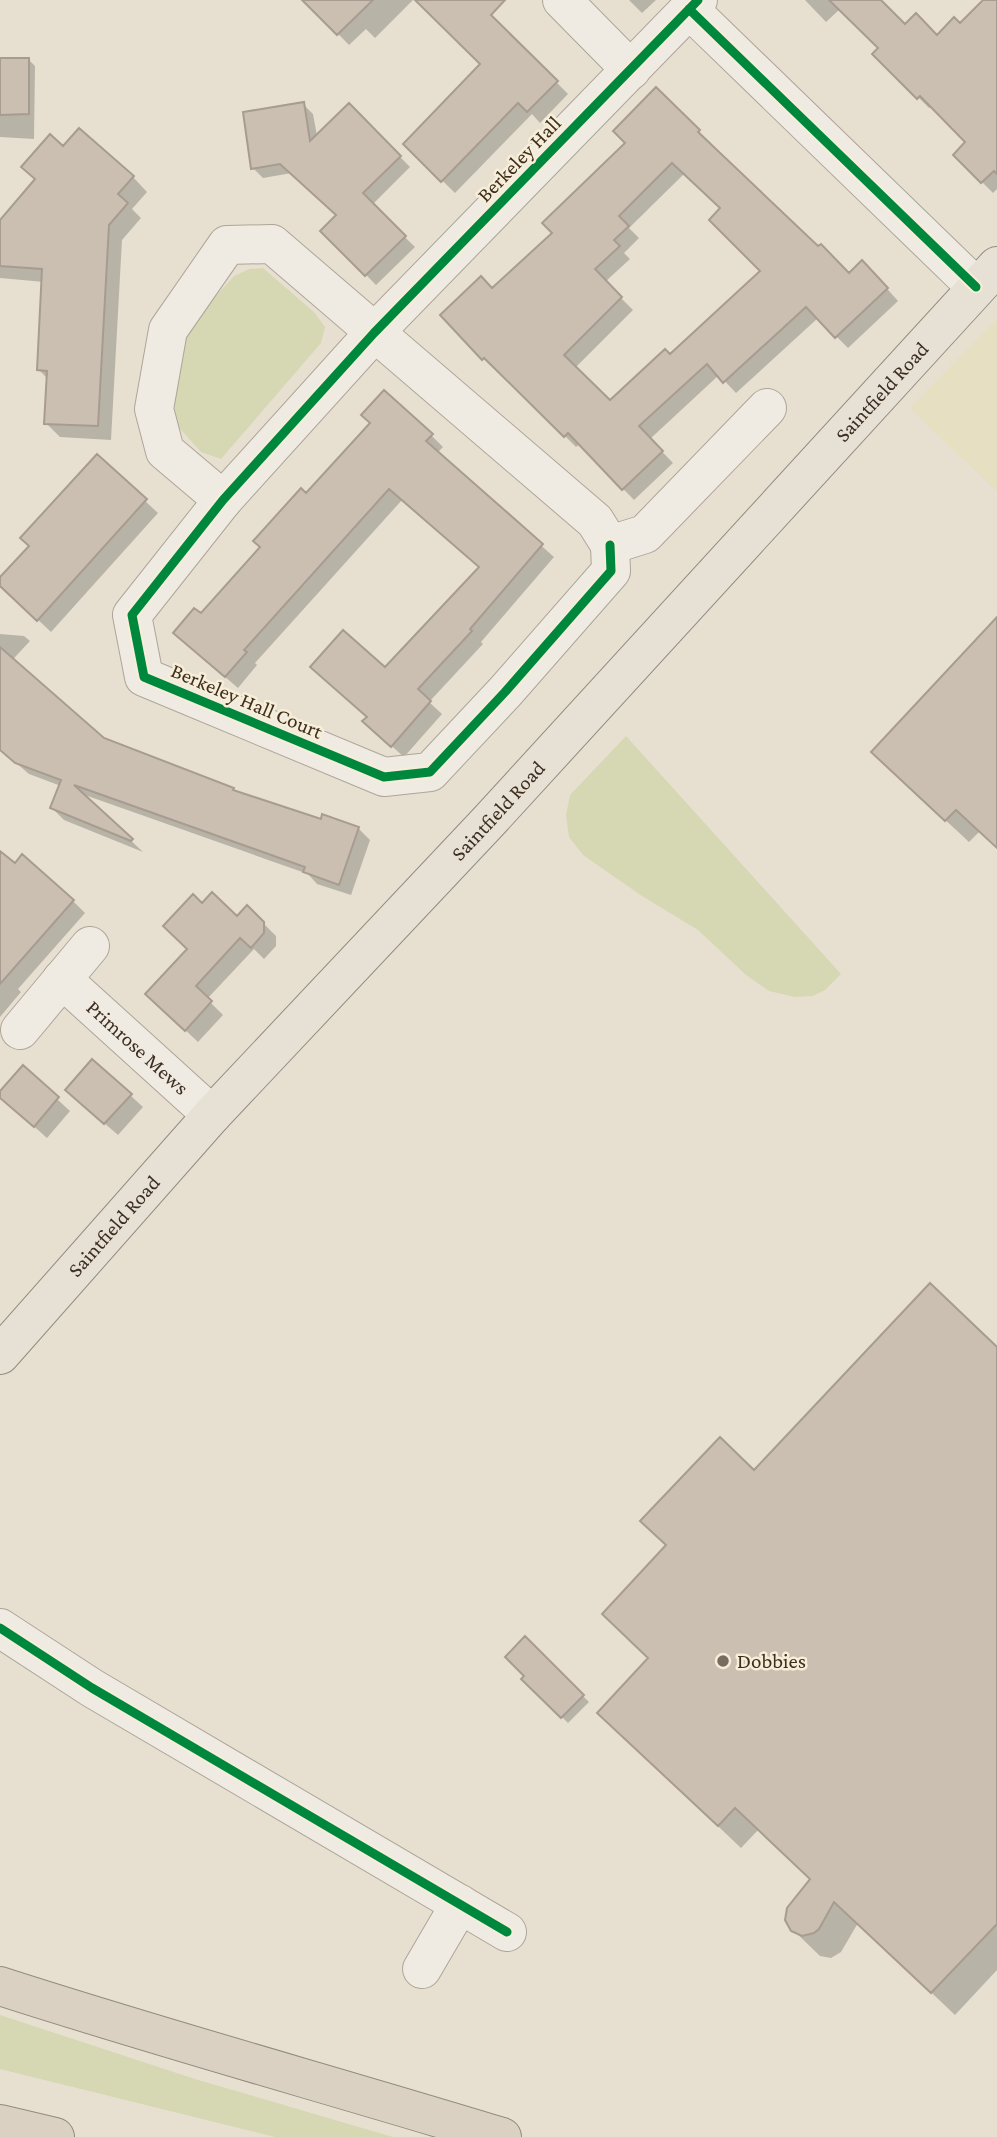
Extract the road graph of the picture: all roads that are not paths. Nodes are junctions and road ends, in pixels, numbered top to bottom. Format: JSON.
{"nodes":[{"id":1,"x":562,"y":0,"type":"edge"},
{"id":2,"x":693,"y":5,"type":"edge"},
{"id":3,"x":631,"y":70,"type":"junction"},
{"id":4,"x":986,"y":276,"type":"edge"},
{"id":5,"x":374,"y":332,"type":"junction"},
{"id":6,"x":767,"y":408,"type":"dead end"},
{"id":7,"x":223,"y":500,"type":"junction"},
{"id":8,"x":610,"y":545,"type":"junction"},
{"id":9,"x":90,"y":946,"type":"dead end"},
{"id":10,"x":62,"y":979,"type":"junction"},
{"id":11,"x":20,"y":1030,"type":"dead end"},
{"id":12,"x":212,"y":1115,"type":"junction"},
{"id":13,"x":0,"y":1355,"type":"edge"},
{"id":14,"x":0,"y":1628,"type":"edge"},
{"id":15,"x":460,"y":1904,"type":"junction"},
{"id":16,"x":507,"y":1932,"type":"dead end"},
{"id":17,"x":422,"y":1969,"type":"dead end"},
{"id":18,"x":0,"y":1986,"type":"edge"},
{"id":19,"x":0,"y":2124,"type":"edge"},
{"id":20,"x":55,"y":2137,"type":"edge"},
{"id":21,"x":502,"y":2137,"type":"edge"}],
"edges":[{"from":1,"to":3,"type":"street"},
{"from":2,"to":3,"type":"street","name":"Berkeley Hall"},
{"from":2,"to":4,"type":"street","name":"Berkeley Hall"},
{"from":3,"to":5,"type":"street","name":"Berkeley Hall"},
{"from":4,"to":12,"type":"main road","name":"Saintfield Road"},
{"from":5,"to":7,"type":"street","name":"Berkeley Hall Court"},
{"from":5,"to":7,"type":"street"},
{"from":5,"to":8,"type":"street"},
{"from":6,"to":8,"type":"street"},
{"from":7,"to":8,"type":"street","name":"Berkeley Hall Court"},
{"from":9,"to":10,"type":"street"},
{"from":10,"to":11,"type":"street"},
{"from":10,"to":12,"type":"street","name":"Primrose Mews"},
{"from":12,"to":13,"type":"main road","name":"Saintfield Road"},
{"from":14,"to":15,"type":"street"},
{"from":15,"to":16,"type":"street"},
{"from":15,"to":17,"type":"street"},
{"from":18,"to":21,"type":"highway"},
{"from":19,"to":20,"type":"highway"}]}
